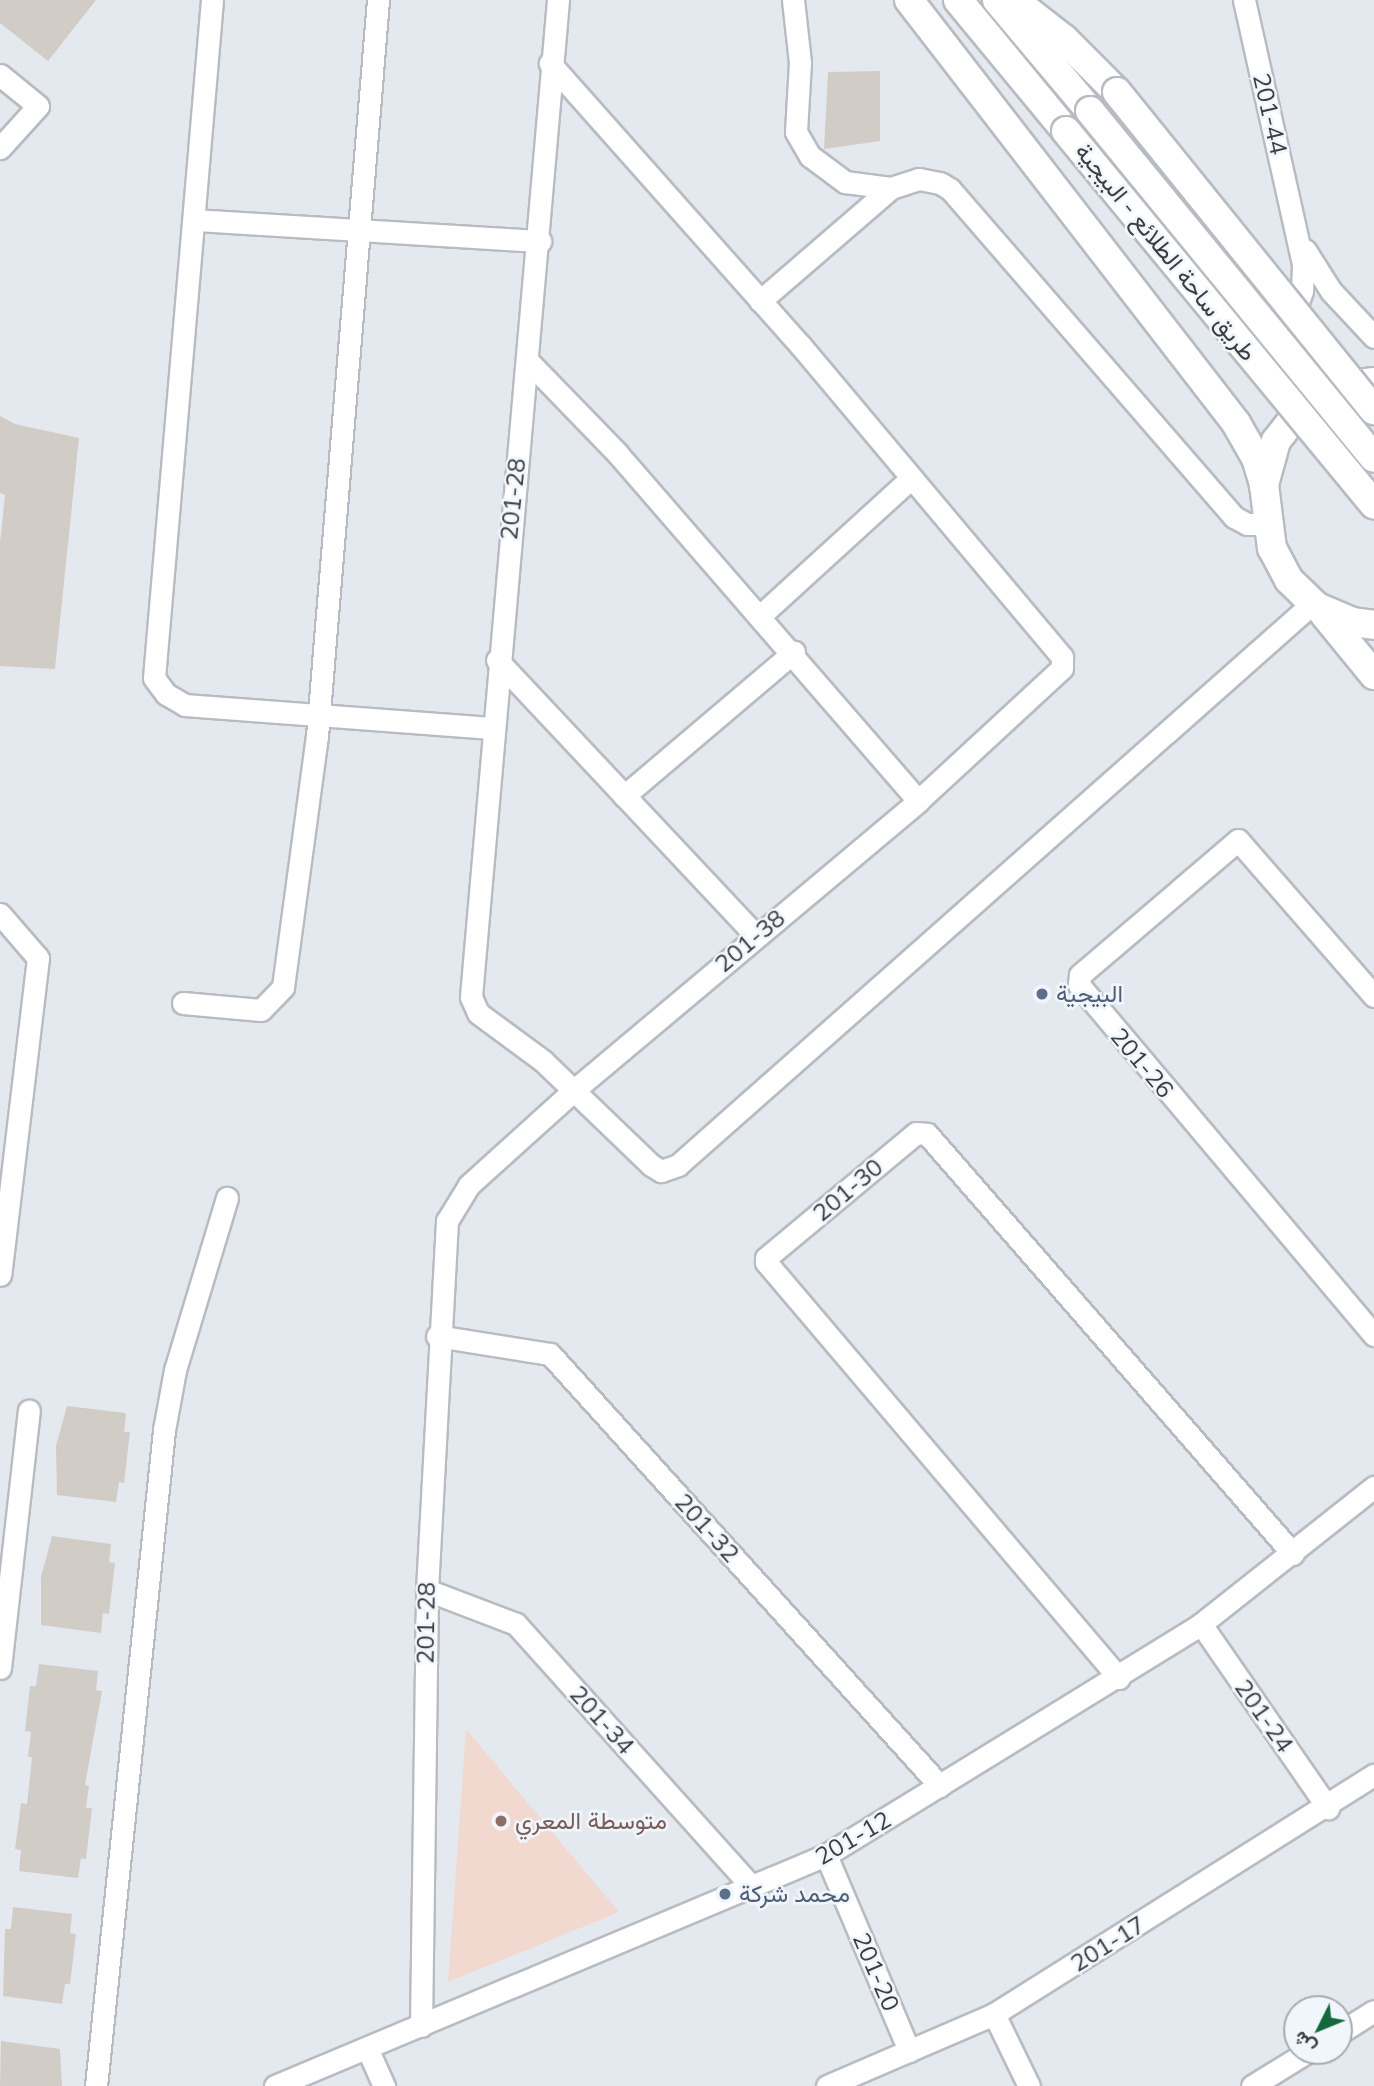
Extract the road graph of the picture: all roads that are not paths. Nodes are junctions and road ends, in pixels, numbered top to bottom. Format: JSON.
{"nodes":[{"id":1,"x":212,"y":0,"type":"edge"},
{"id":2,"x":378,"y":0,"type":"edge"},
{"id":3,"x":558,"y":0,"type":"edge"},
{"id":4,"x":793,"y":0,"type":"edge"},
{"id":5,"x":909,"y":0,"type":"edge"},
{"id":6,"x":958,"y":0,"type":"edge"},
{"id":7,"x":997,"y":0,"type":"edge"},
{"id":8,"x":1014,"y":0,"type":"edge"},
{"id":9,"x":1244,"y":0,"type":"edge"},
{"id":10,"x":550,"y":63,"type":"junction"},
{"id":11,"x":0,"y":75,"type":"edge"},
{"id":12,"x":0,"y":148,"type":"edge"},
{"id":13,"x":891,"y":188,"type":"junction"},
{"id":14,"x":195,"y":220,"type":"junction"},
{"id":15,"x":1296,"y":229,"type":"junction"},
{"id":16,"x":359,"y":231,"type":"junction"},
{"id":17,"x":540,"y":241,"type":"junction"},
{"id":18,"x":760,"y":301,"type":"junction"},
{"id":19,"x":1374,"y":337,"type":"edge"},
{"id":20,"x":527,"y":360,"type":"junction"},
{"id":21,"x":1374,"y":382,"type":"edge"},
{"id":22,"x":1304,"y":408,"type":"junction"},
{"id":23,"x":1374,"y":410,"type":"edge"},
{"id":24,"x":1374,"y":458,"type":"edge"},
{"id":25,"x":909,"y":480,"type":"junction"},
{"id":26,"x":1264,"y":485,"type":"junction"},
{"id":27,"x":1374,"y":505,"type":"edge"},
{"id":28,"x":1266,"y":524,"type":"junction"},
{"id":29,"x":1315,"y":605,"type":"junction"},
{"id":30,"x":761,"y":615,"type":"junction"},
{"id":31,"x":1374,"y":625,"type":"edge"},
{"id":32,"x":793,"y":652,"type":"junction"},
{"id":33,"x":497,"y":660,"type":"junction"},
{"id":34,"x":1374,"y":675,"type":"edge"},
{"id":35,"x":319,"y":712,"type":"junction"},
{"id":36,"x":491,"y":728,"type":"junction"},
{"id":37,"x":624,"y":796,"type":"junction"},
{"id":38,"x":918,"y":801,"type":"junction"},
{"id":39,"x":0,"y":914,"type":"edge"},
{"id":40,"x":756,"y":936,"type":"junction"},
{"id":41,"x":1374,"y":996,"type":"edge"},
{"id":42,"x":183,"y":1003,"type":"dead end"},
{"id":43,"x":573,"y":1091,"type":"junction"},
{"id":44,"x":227,"y":1198,"type":"dead end"},
{"id":45,"x":447,"y":1221,"type":"joint"},
{"id":46,"x":2,"y":1253,"type":"edge"},
{"id":47,"x":0,"y":1275,"type":"edge"},
{"id":48,"x":1374,"y":1335,"type":"edge"},
{"id":49,"x":437,"y":1336,"type":"junction"},
{"id":50,"x":29,"y":1411,"type":"dead end"},
{"id":51,"x":1374,"y":1487,"type":"edge"},
{"id":52,"x":1293,"y":1554,"type":"junction"},
{"id":53,"x":427,"y":1590,"type":"junction"},
{"id":54,"x":3,"y":1612,"type":"edge"},
{"id":55,"x":1201,"y":1624,"type":"junction"},
{"id":56,"x":0,"y":1668,"type":"edge"},
{"id":57,"x":1119,"y":1678,"type":"junction"},
{"id":58,"x":1374,"y":1775,"type":"edge"},
{"id":59,"x":940,"y":1786,"type":"junction"},
{"id":60,"x":1328,"y":1808,"type":"junction"},
{"id":61,"x":826,"y":1855,"type":"junction"},
{"id":62,"x":753,"y":1888,"type":"junction"},
{"id":63,"x":1374,"y":2011,"type":"edge"},
{"id":64,"x":994,"y":2014,"type":"junction"},
{"id":65,"x":1353,"y":2024,"type":"edge"},
{"id":66,"x":421,"y":2026,"type":"junction"},
{"id":67,"x":367,"y":2048,"type":"junction"},
{"id":68,"x":909,"y":2051,"type":"junction"},
{"id":69,"x":1286,"y":2065,"type":"edge"},
{"id":70,"x":96,"y":2086,"type":"edge"},
{"id":71,"x":275,"y":2086,"type":"edge"},
{"id":72,"x":384,"y":2086,"type":"edge"},
{"id":73,"x":827,"y":2086,"type":"edge"},
{"id":74,"x":1029,"y":2086,"type":"edge"},
{"id":75,"x":1252,"y":2086,"type":"edge"}],
"edges":[{"from":1,"to":14,"type":"street"},
{"from":2,"to":16,"type":"street"},
{"from":3,"to":10,"type":"street","name":"201-28"},
{"from":4,"to":13,"type":"street"},
{"from":5,"to":26,"type":"main road"},
{"from":6,"to":27,"type":"main road","name":"طريق ساحة الطلائع - البيجية","bridge":true},
{"from":7,"to":24,"type":"main road","name":"طريق ساحة الطلائع - البيجية","bridge":true},
{"from":8,"to":23,"type":"main road","bridge":true},
{"from":9,"to":15,"type":"street","name":"201-44"},
{"from":10,"to":17,"type":"street","name":"201-28"},
{"from":10,"to":18,"type":"street"},
{"from":11,"to":12,"type":"street"},
{"from":13,"to":18,"type":"street"},
{"from":13,"to":28,"type":"street"},
{"from":14,"to":16,"type":"street"},
{"from":14,"to":35,"type":"street"},
{"from":15,"to":19,"type":"street","name":"201-44"},
{"from":15,"to":22,"type":"street","name":"201-44"},
{"from":16,"to":17,"type":"street"},
{"from":16,"to":35,"type":"street"},
{"from":17,"to":20,"type":"street","name":"201-28"},
{"from":18,"to":25,"type":"street"},
{"from":20,"to":30,"type":"street"},
{"from":20,"to":33,"type":"street","name":"201-28"},
{"from":21,"to":22,"type":"main road"},
{"from":22,"to":26,"type":"main road"},
{"from":25,"to":30,"type":"street"},
{"from":25,"to":38,"type":"street","name":"201-38"},
{"from":26,"to":28,"type":"main road"},
{"from":28,"to":29,"type":"main road"},
{"from":29,"to":31,"type":"main road"},
{"from":29,"to":34,"type":"main road"},
{"from":29,"to":43,"type":"street"},
{"from":30,"to":32,"type":"street"},
{"from":32,"to":37,"type":"street"},
{"from":32,"to":38,"type":"street"},
{"from":33,"to":36,"type":"street","name":"201-28"},
{"from":33,"to":37,"type":"street"},
{"from":35,"to":36,"type":"street"},
{"from":35,"to":42,"type":"street"},
{"from":36,"to":43,"type":"street","name":"201-28"},
{"from":37,"to":40,"type":"street"},
{"from":38,"to":40,"type":"street","name":"201-38"},
{"from":39,"to":46,"type":"street"},
{"from":40,"to":43,"type":"street","name":"201-38"},
{"from":41,"to":48,"type":"street","name":"201-26"},
{"from":43,"to":45,"type":"street","name":"201-38"},
{"from":44,"to":70,"type":"street"},
{"from":45,"to":49,"type":"street","name":"201-28"},
{"from":46,"to":47,"type":"street"},
{"from":49,"to":53,"type":"street","name":"201-28"},
{"from":49,"to":59,"type":"street","name":"201-32"},
{"from":50,"to":54,"type":"street"},
{"from":51,"to":52,"type":"street","name":"201-12"},
{"from":52,"to":55,"type":"street","name":"201-12"},
{"from":52,"to":57,"type":"street","name":"201-30"},
{"from":53,"to":62,"type":"street","name":"201-34"},
{"from":53,"to":66,"type":"street","name":"201-28"},
{"from":54,"to":56,"type":"street"},
{"from":55,"to":57,"type":"street","name":"201-12"},
{"from":55,"to":60,"type":"street","name":"201-24"},
{"from":57,"to":59,"type":"street","name":"201-12"},
{"from":58,"to":60,"type":"street","name":"201-17"},
{"from":59,"to":61,"type":"street","name":"201-12"},
{"from":60,"to":64,"type":"street","name":"201-17"},
{"from":61,"to":62,"type":"street","name":"201-12"},
{"from":61,"to":68,"type":"street","name":"201-20"},
{"from":62,"to":66,"type":"street","name":"201-12"},
{"from":63,"to":65,"type":"street"},
{"from":64,"to":68,"type":"street","name":"201-17"},
{"from":64,"to":74,"type":"street"},
{"from":66,"to":67,"type":"street","name":"201-12"},
{"from":67,"to":71,"type":"street","name":"201-12"},
{"from":67,"to":72,"type":"street"},
{"from":68,"to":73,"type":"street","name":"201-17"},
{"from":69,"to":75,"type":"street"}]}
